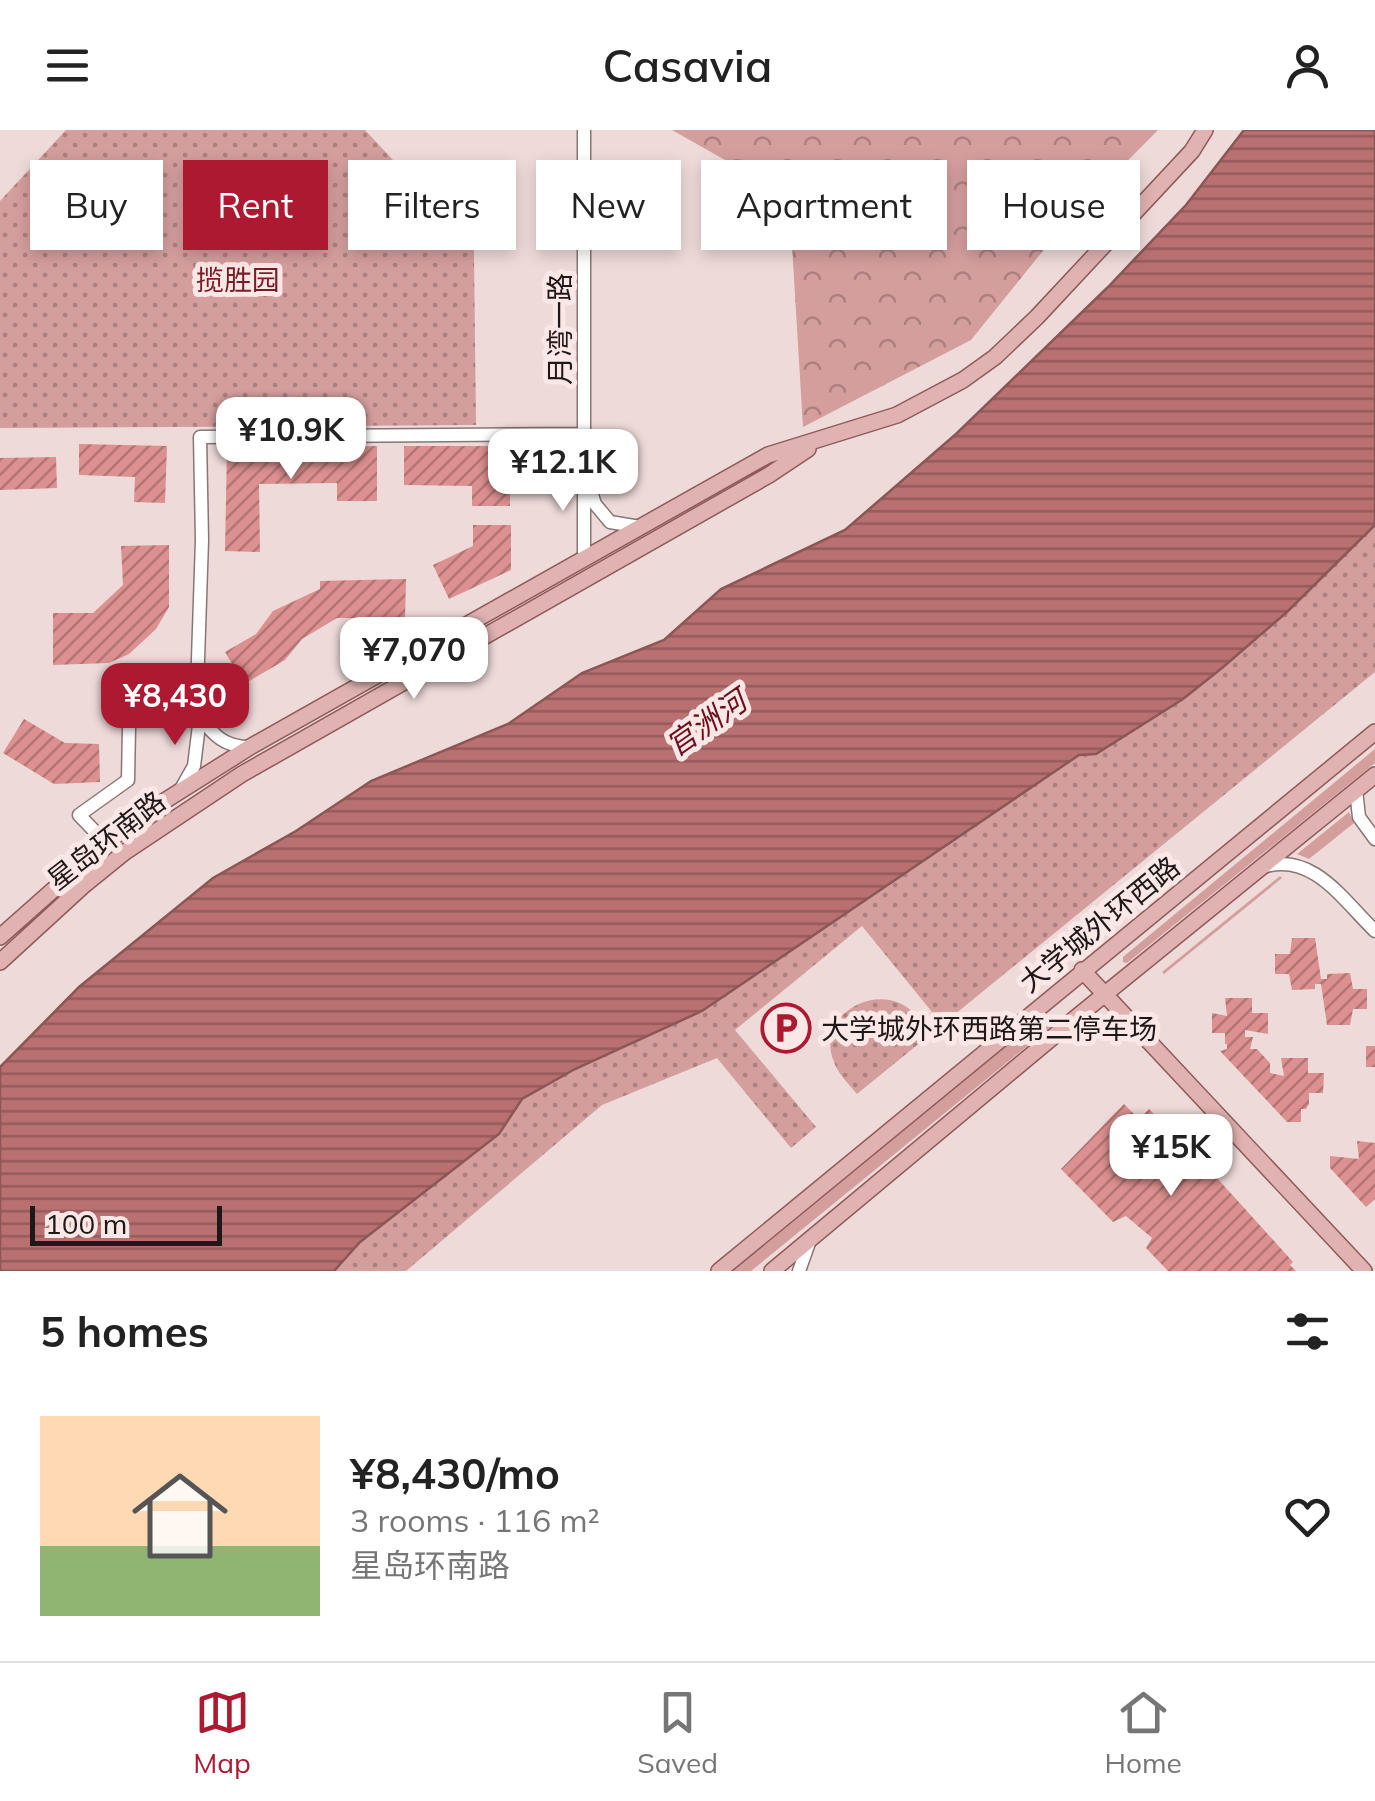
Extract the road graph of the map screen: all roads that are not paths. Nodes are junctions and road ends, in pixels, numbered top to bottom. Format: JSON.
{"nodes":[{"id":1,"x":584,"y":130,"type":"edge"},
{"id":2,"x":1205,"y":130,"type":"edge"},
{"id":3,"x":584,"y":434,"type":"junction"},
{"id":4,"x":824,"y":439,"type":"junction"},
{"id":5,"x":584,"y":468,"type":"junction"},
{"id":6,"x":642,"y":527,"type":"junction"},
{"id":7,"x":584,"y":560,"type":"junction"},
{"id":8,"x":197,"y":689,"type":"junction"},
{"id":9,"x":200,"y":717,"type":"junction"},
{"id":10,"x":1375,"y":732,"type":"edge"},
{"id":11,"x":250,"y":747,"type":"junction"},
{"id":12,"x":1375,"y":775,"type":"edge"},
{"id":13,"x":1356,"y":790,"type":"junction"},
{"id":14,"x":180,"y":791,"type":"junction"},
{"id":15,"x":1375,"y":838,"type":"edge"},
{"id":16,"x":106,"y":843,"type":"junction"},
{"id":17,"x":1260,"y":868,"type":"junction"},
{"id":18,"x":1375,"y":931,"type":"edge"},
{"id":19,"x":0,"y":937,"type":"edge"},
{"id":20,"x":0,"y":962,"type":"edge"},
{"id":21,"x":1082,"y":970,"type":"junction"},
{"id":22,"x":1105,"y":994,"type":"junction"},
{"id":23,"x":1044,"y":1001,"type":"junction"},
{"id":24,"x":1066,"y":1026,"type":"junction"},
{"id":25,"x":810,"y":1240,"type":"junction"},
{"id":26,"x":718,"y":1271,"type":"edge"},
{"id":27,"x":772,"y":1271,"type":"edge"},
{"id":28,"x":799,"y":1271,"type":"edge"},
{"id":29,"x":1364,"y":1271,"type":"edge"}],
"edges":[{"from":1,"to":3,"type":"street","name":"月湾一路"},
{"from":2,"to":4,"type":"main road","name":"星岛环南路"},
{"from":3,"to":5,"type":"street","name":"月湾一路"},
{"from":3,"to":8,"type":"street"},
{"from":4,"to":6,"type":"main road","name":"星岛环南路"},
{"from":4,"to":20,"type":"main road","name":"星岛环南路"},
{"from":5,"to":6,"type":"street","name":"月湾一路"},
{"from":5,"to":7,"type":"street","name":"月湾一路"},
{"from":6,"to":7,"type":"main road","name":"星岛环南路"},
{"from":7,"to":11,"type":"main road","name":"星岛环南路"},
{"from":8,"to":9,"type":"street"},
{"from":8,"to":16,"type":"street"},
{"from":9,"to":11,"type":"street"},
{"from":9,"to":14,"type":"street"},
{"from":10,"to":21,"type":"main road","name":"大学城外环西路"},
{"from":11,"to":14,"type":"main road","name":"星岛环南路"},
{"from":12,"to":13,"type":"main road","name":"大学城外环西路"},
{"from":13,"to":15,"type":"street"},
{"from":13,"to":17,"type":"main road","name":"大学城外环西路"},
{"from":14,"to":16,"type":"main road","name":"星岛环南路"},
{"from":16,"to":19,"type":"main road","name":"星岛环南路"},
{"from":17,"to":18,"type":"street"},
{"from":17,"to":22,"type":"main road","name":"大学城外环西路"},
{"from":21,"to":22,"type":"main road"},
{"from":21,"to":23,"type":"main road","name":"大学城外环西路"},
{"from":22,"to":24,"type":"main road","name":"大学城外环西路"},
{"from":22,"to":29,"type":"main road"},
{"from":23,"to":24,"type":"main road"},
{"from":23,"to":26,"type":"main road","name":"大学城外环西路"},
{"from":24,"to":25,"type":"main road","name":"大学城外环西路"},
{"from":25,"to":27,"type":"main road","name":"大学城外环西路"},
{"from":25,"to":28,"type":"street"}]}
